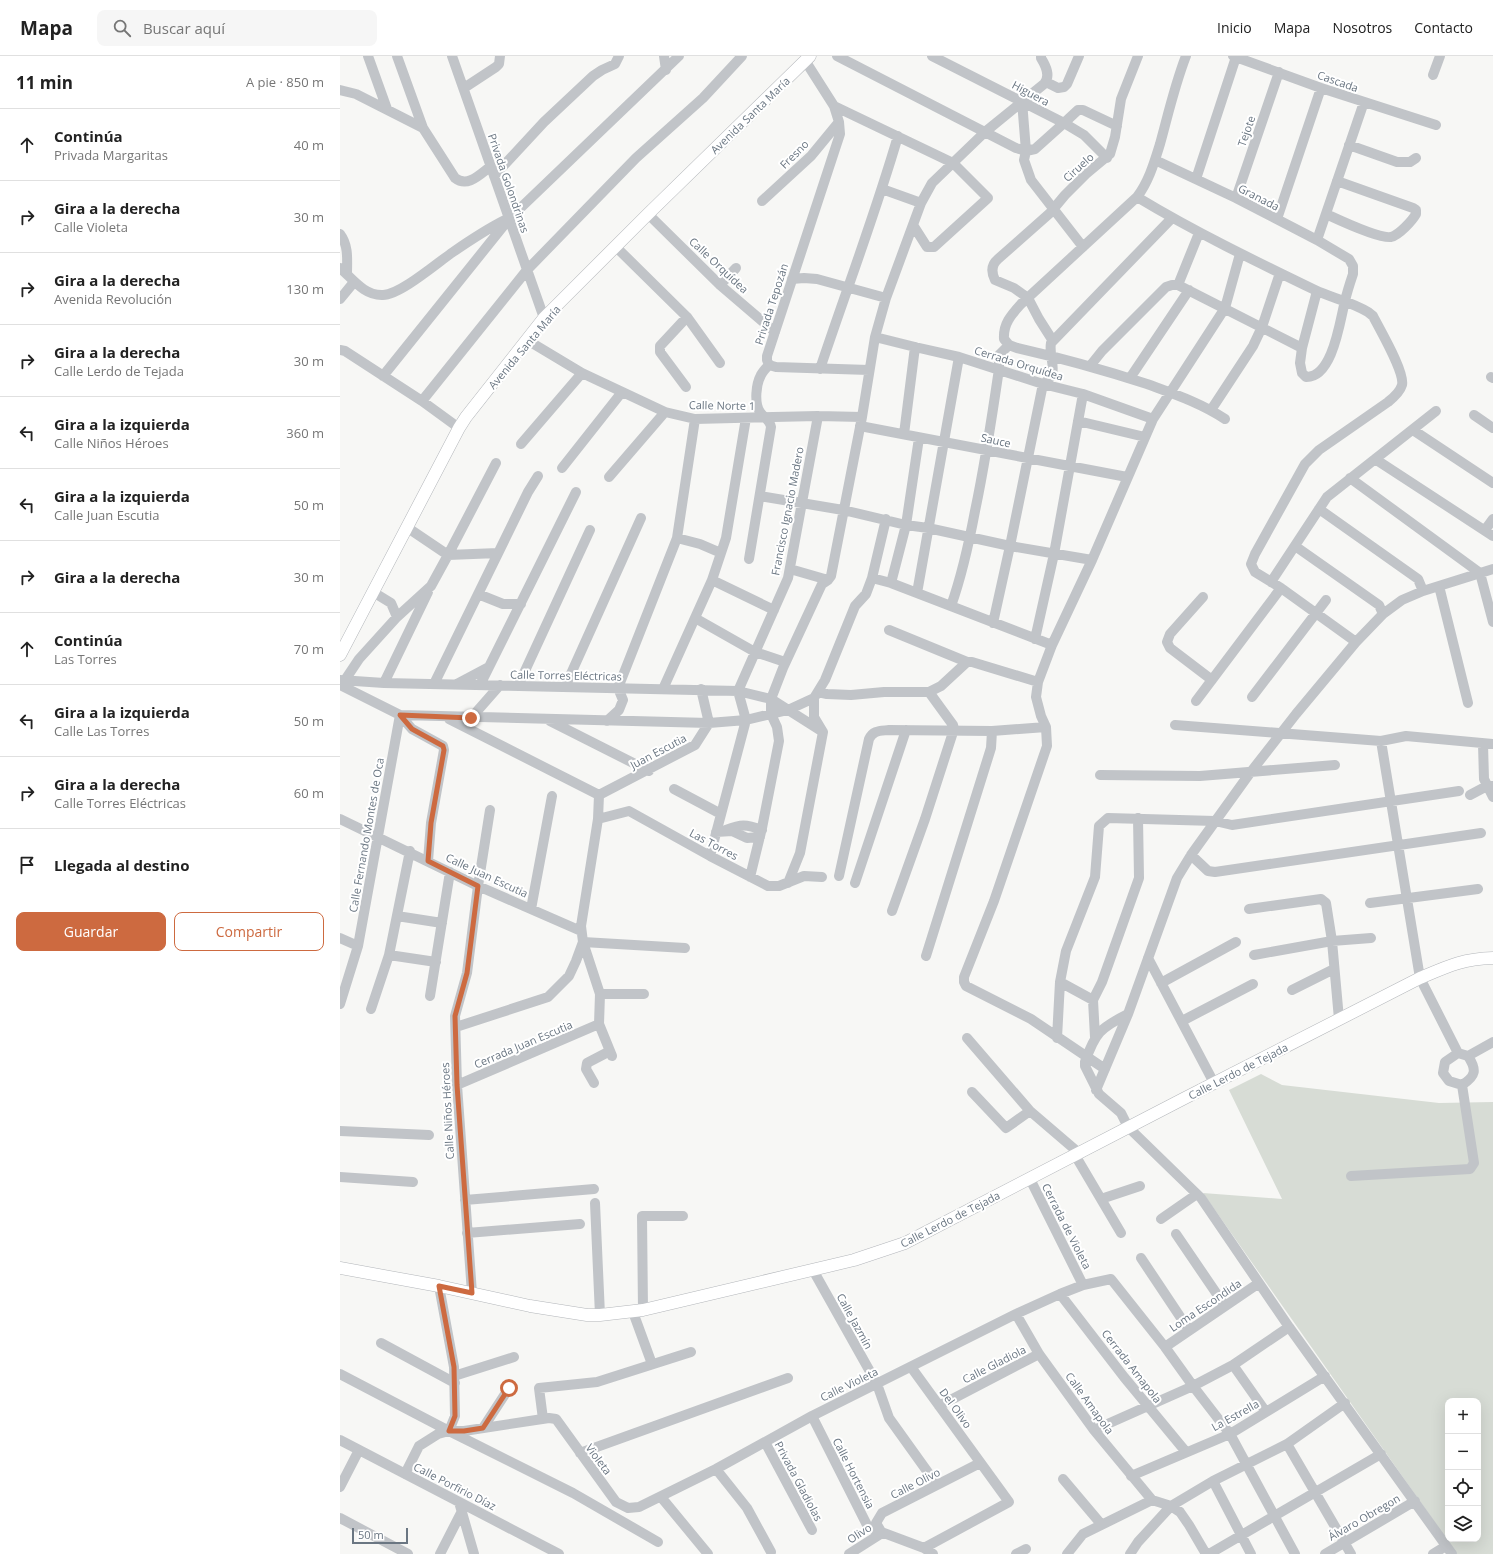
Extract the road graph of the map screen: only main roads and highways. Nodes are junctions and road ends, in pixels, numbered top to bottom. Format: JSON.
{"nodes":[{"id":1,"x":808,"y":59,"type":"edge"},
{"id":2,"x":340,"y":655,"type":"edge"},
{"id":3,"x":1493,"y":958,"type":"edge"},
{"id":4,"x":340,"y":1268,"type":"edge"}],
"edges":[{"from":1,"to":2,"type":"main road","name":"Avenida Santa María"},
{"from":3,"to":4,"type":"main road","name":"Calle Lerdo de Tejada"}]}
